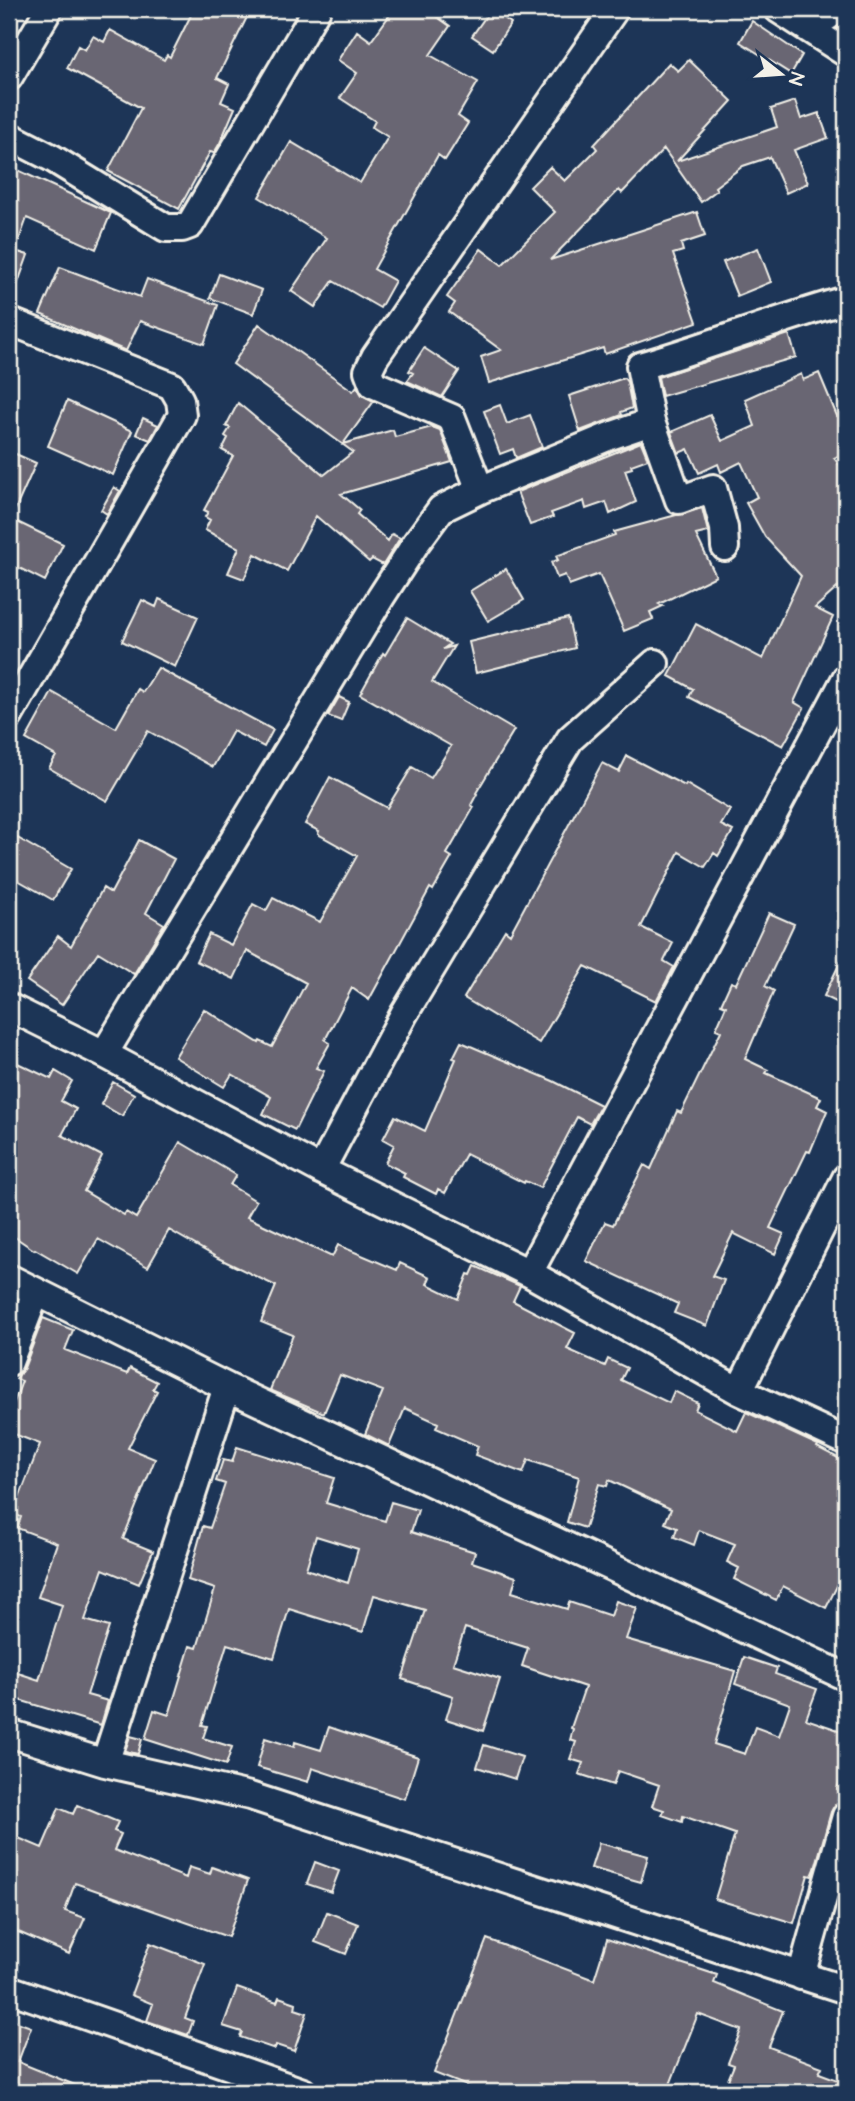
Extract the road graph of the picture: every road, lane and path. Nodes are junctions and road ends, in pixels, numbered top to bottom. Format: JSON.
{"nodes":[{"id":1,"x":49,"y":9,"type":"edge"},
{"id":2,"x":317,"y":9,"type":"edge"},
{"id":3,"x":615,"y":9,"type":"edge"},
{"id":4,"x":778,"y":9,"type":"edge"},
{"id":5,"x":838,"y":9,"type":"edge"},
{"id":6,"x":810,"y":29,"type":"junction"},
{"id":7,"x":846,"y":53,"type":"edge"},
{"id":8,"x":9,"y":77,"type":"edge"},
{"id":9,"x":9,"y":136,"type":"edge"},
{"id":10,"x":846,"y":300,"type":"edge"},
{"id":11,"x":9,"y":321,"type":"edge"},
{"id":12,"x":651,"y":422,"type":"junction"},
{"id":13,"x":480,"y":490,"type":"junction"},
{"id":14,"x":725,"y":547,"type":"dead end"},
{"id":15,"x":655,"y":663,"type":"dead end"},
{"id":16,"x":846,"y":678,"type":"edge"},
{"id":17,"x":9,"y":716,"type":"edge"},
{"id":18,"x":9,"y":1007,"type":"edge"},
{"id":19,"x":104,"y":1054,"type":"junction"},
{"id":20,"x":321,"y":1170,"type":"junction"},
{"id":21,"x":846,"y":1178,"type":"edge"},
{"id":22,"x":529,"y":1273,"type":"junction"},
{"id":23,"x":9,"y":1278,"type":"edge"},
{"id":24,"x":36,"y":1292,"type":"junction"},
{"id":25,"x":9,"y":1362,"type":"edge"},
{"id":26,"x":227,"y":1387,"type":"junction"},
{"id":27,"x":739,"y":1391,"type":"junction"},
{"id":28,"x":846,"y":1441,"type":"edge"},
{"id":29,"x":846,"y":1677,"type":"edge"},
{"id":30,"x":9,"y":1733,"type":"edge"},
{"id":31,"x":105,"y":1763,"type":"junction"},
{"id":32,"x":846,"y":1816,"type":"edge"},
{"id":33,"x":801,"y":1976,"type":"junction"},
{"id":34,"x":9,"y":1989,"type":"edge"},
{"id":35,"x":846,"y":1990,"type":"edge"},
{"id":36,"x":303,"y":2092,"type":"edge"}],
"edges":[{"from":1,"to":8,"type":"street"},
{"from":2,"to":9,"type":"street"},
{"from":3,"to":13,"type":"street"},
{"from":4,"to":6,"type":"street"},
{"from":5,"to":6,"type":"street"},
{"from":6,"to":7,"type":"street"},
{"from":10,"to":12,"type":"street"},
{"from":11,"to":17,"type":"street"},
{"from":12,"to":13,"type":"street"},
{"from":12,"to":14,"type":"street"},
{"from":13,"to":19,"type":"street"},
{"from":15,"to":20,"type":"street"},
{"from":16,"to":22,"type":"street"},
{"from":18,"to":19,"type":"street"},
{"from":19,"to":20,"type":"street"},
{"from":20,"to":22,"type":"street"},
{"from":21,"to":27,"type":"street"},
{"from":22,"to":27,"type":"street"},
{"from":23,"to":24,"type":"street"},
{"from":24,"to":25,"type":"street"},
{"from":24,"to":26,"type":"street"},
{"from":26,"to":29,"type":"street"},
{"from":26,"to":31,"type":"street"},
{"from":27,"to":28,"type":"street"},
{"from":30,"to":31,"type":"street"},
{"from":31,"to":33,"type":"street"},
{"from":32,"to":33,"type":"street"},
{"from":33,"to":35,"type":"street"},
{"from":34,"to":36,"type":"street"}]}
